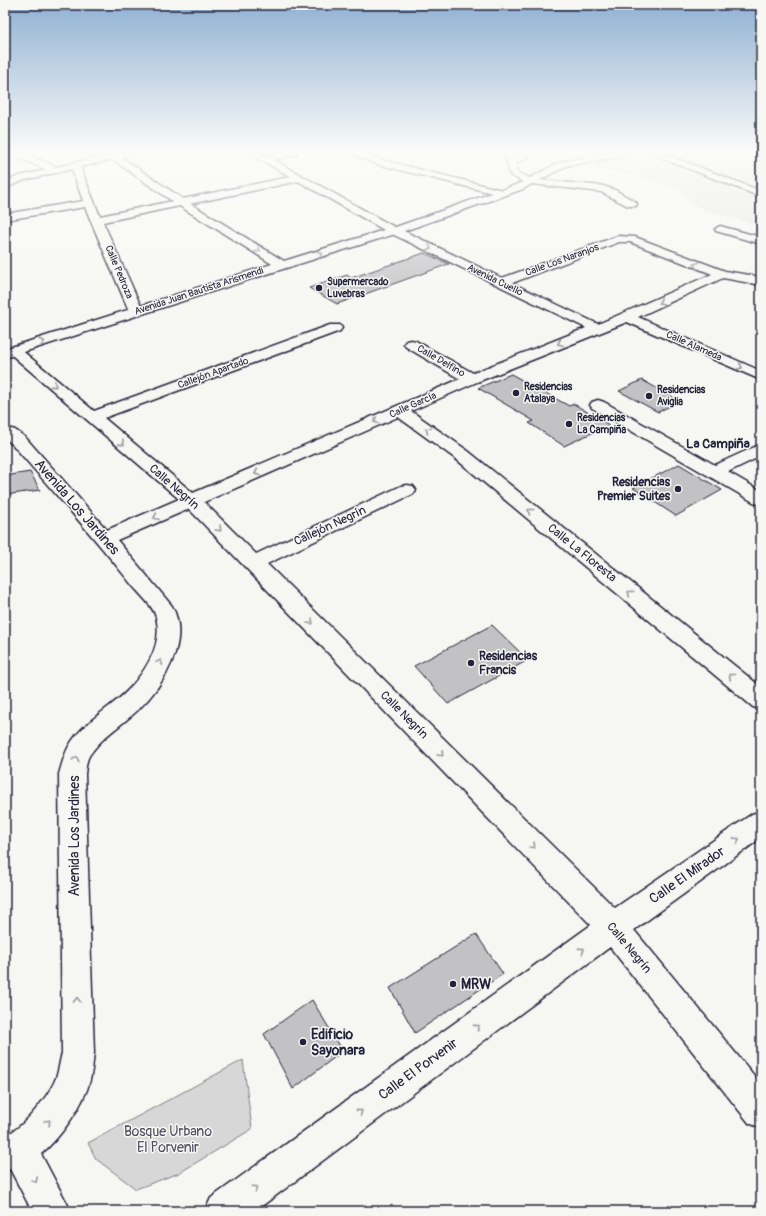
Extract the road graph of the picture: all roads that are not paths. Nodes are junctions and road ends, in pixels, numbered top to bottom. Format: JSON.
{"nodes":[{"id":1,"x":49,"y":210,"type":"edge"},
{"id":2,"x":92,"y":210,"type":"edge"},
{"id":3,"x":145,"y":210,"type":"edge"},
{"id":4,"x":194,"y":210,"type":"edge"},
{"id":5,"x":356,"y":210,"type":"edge"},
{"id":6,"x":455,"y":210,"type":"edge"},
{"id":7,"x":5,"y":217,"type":"edge"},
{"id":8,"x":97,"y":220,"type":"junction"},
{"id":9,"x":720,"y":229,"type":"dead end"},
{"id":10,"x":394,"y":231,"type":"junction"},
{"id":11,"x":761,"y":241,"type":"edge"},
{"id":12,"x":282,"y":265,"type":"junction"},
{"id":13,"x":722,"y":274,"type":"junction"},
{"id":14,"x":761,"y":281,"type":"edge"},
{"id":15,"x":501,"y":283,"type":"junction"},
{"id":16,"x":136,"y":312,"type":"junction"},
{"id":17,"x":627,"y":317,"type":"junction"},
{"id":18,"x":335,"y":328,"type":"dead end"},
{"id":19,"x":596,"y":328,"type":"junction"},
{"id":20,"x":411,"y":344,"type":"dead end"},
{"id":21,"x":9,"y":353,"type":"edge"},
{"id":22,"x":761,"y":376,"type":"edge"},
{"id":23,"x":472,"y":379,"type":"junction"},
{"id":24,"x":598,"y":405,"type":"dead end"},
{"id":25,"x":400,"y":411,"type":"junction"},
{"id":26,"x":92,"y":417,"type":"junction"},
{"id":27,"x":5,"y":432,"type":"edge"},
{"id":28,"x":761,"y":449,"type":"edge"},
{"id":29,"x":715,"y":472,"type":"junction"},
{"id":30,"x":407,"y":490,"type":"dead end"},
{"id":31,"x":761,"y":499,"type":"edge"},
{"id":32,"x":192,"y":501,"type":"junction"},
{"id":33,"x":105,"y":538,"type":"junction"},
{"id":34,"x":253,"y":563,"type":"junction"},
{"id":35,"x":761,"y":700,"type":"edge"},
{"id":36,"x":761,"y":823,"type":"edge"},
{"id":37,"x":613,"y":928,"type":"junction"},
{"id":38,"x":761,"y":1111,"type":"edge"},
{"id":39,"x":12,"y":1151,"type":"edge"},
{"id":40,"x":52,"y":1211,"type":"edge"},
{"id":41,"x":224,"y":1211,"type":"edge"}],
"edges":[{"from":1,"to":7,"type":"street"},
{"from":2,"to":8,"type":"street","name":"Calle Pedroza"},
{"from":3,"to":8,"type":"street"},
{"from":4,"to":12,"type":"street","one_way":true},
{"from":5,"to":10,"type":"street"},
{"from":6,"to":10,"type":"street"},
{"from":8,"to":16,"type":"street","name":"Calle Pedroza"},
{"from":9,"to":11,"type":"street"},
{"from":12,"to":10,"type":"street","name":"Avenida Juan Bautista Arismendi","one_way":true},
{"from":10,"to":15,"type":"street","name":"Avenida Cuello","one_way":true},
{"from":12,"to":16,"type":"street","name":"Avenida Juan Bautista Arismendi"},
{"from":13,"to":14,"type":"street"},
{"from":13,"to":15,"type":"street","name":"Calle Los Naranjos","one_way":true},
{"from":13,"to":17,"type":"street","name":"Calle García","one_way":true},
{"from":15,"to":19,"type":"street","name":"Avenida Cuello"},
{"from":21,"to":16,"type":"street","name":"Avenida Juan Bautista Arismendi","one_way":true},
{"from":17,"to":19,"type":"street","name":"Calle García"},
{"from":17,"to":22,"type":"street","name":"Calle Alameda","one_way":true},
{"from":18,"to":26,"type":"street","name":"Callejón Apartado"},
{"from":19,"to":23,"type":"street","name":"Calle García","one_way":true},
{"from":20,"to":23,"type":"street","name":"Calle Delfino"},
{"from":21,"to":26,"type":"street","name":"Calle Negrín","one_way":true},
{"from":23,"to":25,"type":"street","name":"Calle García"},
{"from":24,"to":29,"type":"street"},
{"from":25,"to":32,"type":"street","name":"Calle García","one_way":true},
{"from":35,"to":25,"type":"street","name":"Calle La Floresta","one_way":true},
{"from":26,"to":32,"type":"street","name":"Calle Negrín","one_way":true},
{"from":27,"to":33,"type":"street","name":"Avenida Los Jardines"},
{"from":28,"to":29,"type":"street"},
{"from":29,"to":31,"type":"street"},
{"from":30,"to":34,"type":"street","name":"Callejón Negrín"},
{"from":32,"to":33,"type":"street","name":"Calle García","one_way":true},
{"from":32,"to":34,"type":"street","name":"Calle Negrín","one_way":true},
{"from":39,"to":33,"type":"street","name":"Avenida Los Jardines","one_way":true},
{"from":34,"to":37,"type":"street","name":"Calle Negrín","one_way":true},
{"from":37,"to":36,"type":"street","name":"Calle El Mirador","one_way":true},
{"from":37,"to":38,"type":"street","name":"Calle Negrín"},
{"from":41,"to":37,"type":"street","name":"Calle El Porvenir","one_way":true},
{"from":39,"to":40,"type":"street","one_way":true}]}
